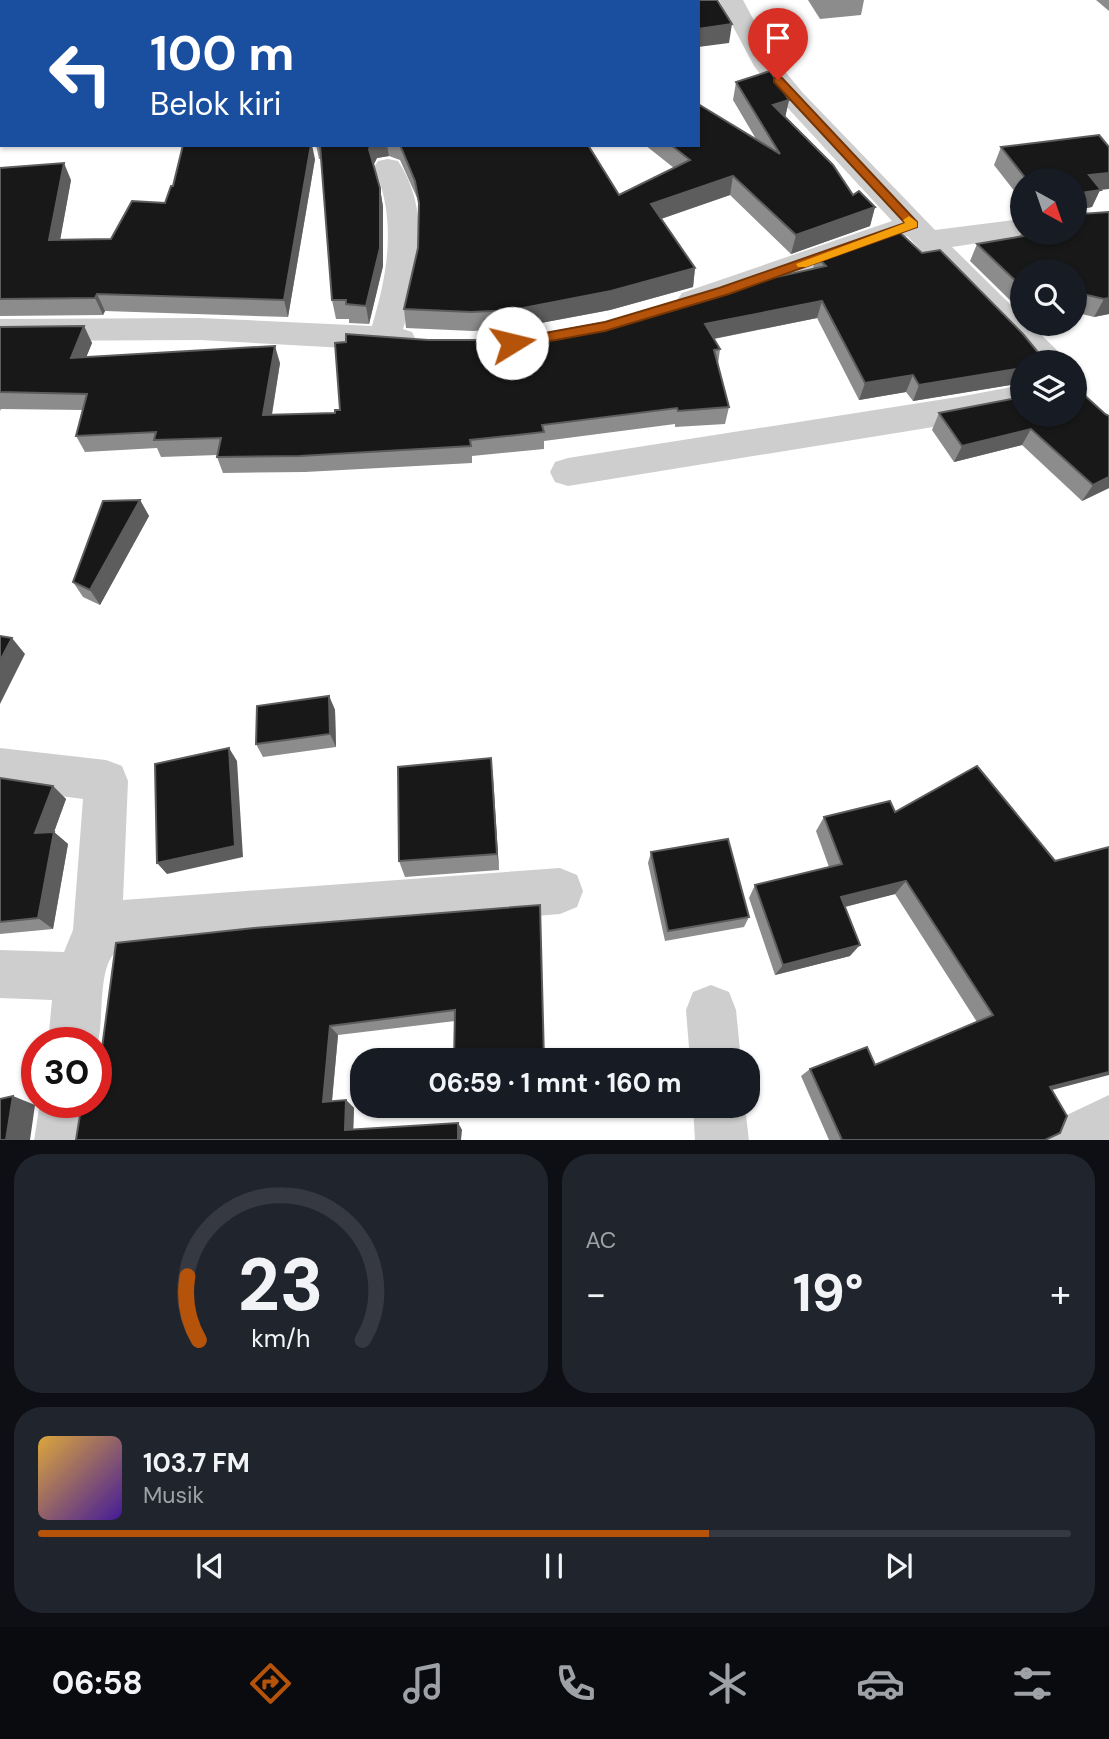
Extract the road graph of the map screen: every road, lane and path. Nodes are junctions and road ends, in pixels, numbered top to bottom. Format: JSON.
{"nodes":[{"id":1,"x":731,"y":0,"type":"edge"},
{"id":2,"x":388,"y":167,"type":"dead end"},
{"id":3,"x":1010,"y":229,"type":"edge"},
{"id":4,"x":920,"y":233,"type":"junction"},
{"id":5,"x":663,"y":309,"type":"edge"},
{"id":6,"x":0,"y":330,"type":"edge"},
{"id":7,"x":383,"y":338,"type":"junction"},
{"id":8,"x":430,"y":342,"type":"edge"},
{"id":9,"x":1037,"y":350,"type":"edge"},
{"id":10,"x":1010,"y":400,"type":"edge"},
{"id":11,"x":568,"y":472,"type":"dead end"},
{"id":12,"x":0,"y":768,"type":"edge"},
{"id":13,"x":560,"y":891,"type":"dead end"},
{"id":14,"x":89,"y":956,"type":"junction"},
{"id":15,"x":0,"y":974,"type":"edge"},
{"id":16,"x":711,"y":1010,"type":"dead end"},
{"id":17,"x":76,"y":1027,"type":"edge"},
{"id":18,"x":715,"y":1048,"type":"edge"},
{"id":19,"x":64,"y":1118,"type":"edge"},
{"id":20,"x":720,"y":1118,"type":"edge"},
{"id":21,"x":1109,"y":1121,"type":"edge"},
{"id":22,"x":61,"y":1140,"type":"edge"},
{"id":23,"x":722,"y":1140,"type":"edge"},
{"id":24,"x":1071,"y":1140,"type":"edge"}],
"edges":[{"from":1,"to":4,"type":"street"},
{"from":2,"to":7,"type":"street"},
{"from":3,"to":4,"type":"street"},
{"from":4,"to":5,"type":"street"},
{"from":4,"to":9,"type":"street"},
{"from":6,"to":7,"type":"street"},
{"from":7,"to":8,"type":"street"},
{"from":10,"to":11,"type":"street"},
{"from":12,"to":14,"type":"street"},
{"from":13,"to":14,"type":"street"},
{"from":14,"to":15,"type":"street"},
{"from":14,"to":17,"type":"street"},
{"from":16,"to":18,"type":"street"},
{"from":19,"to":22,"type":"street"},
{"from":20,"to":23,"type":"street"},
{"from":21,"to":24,"type":"street"}]}
